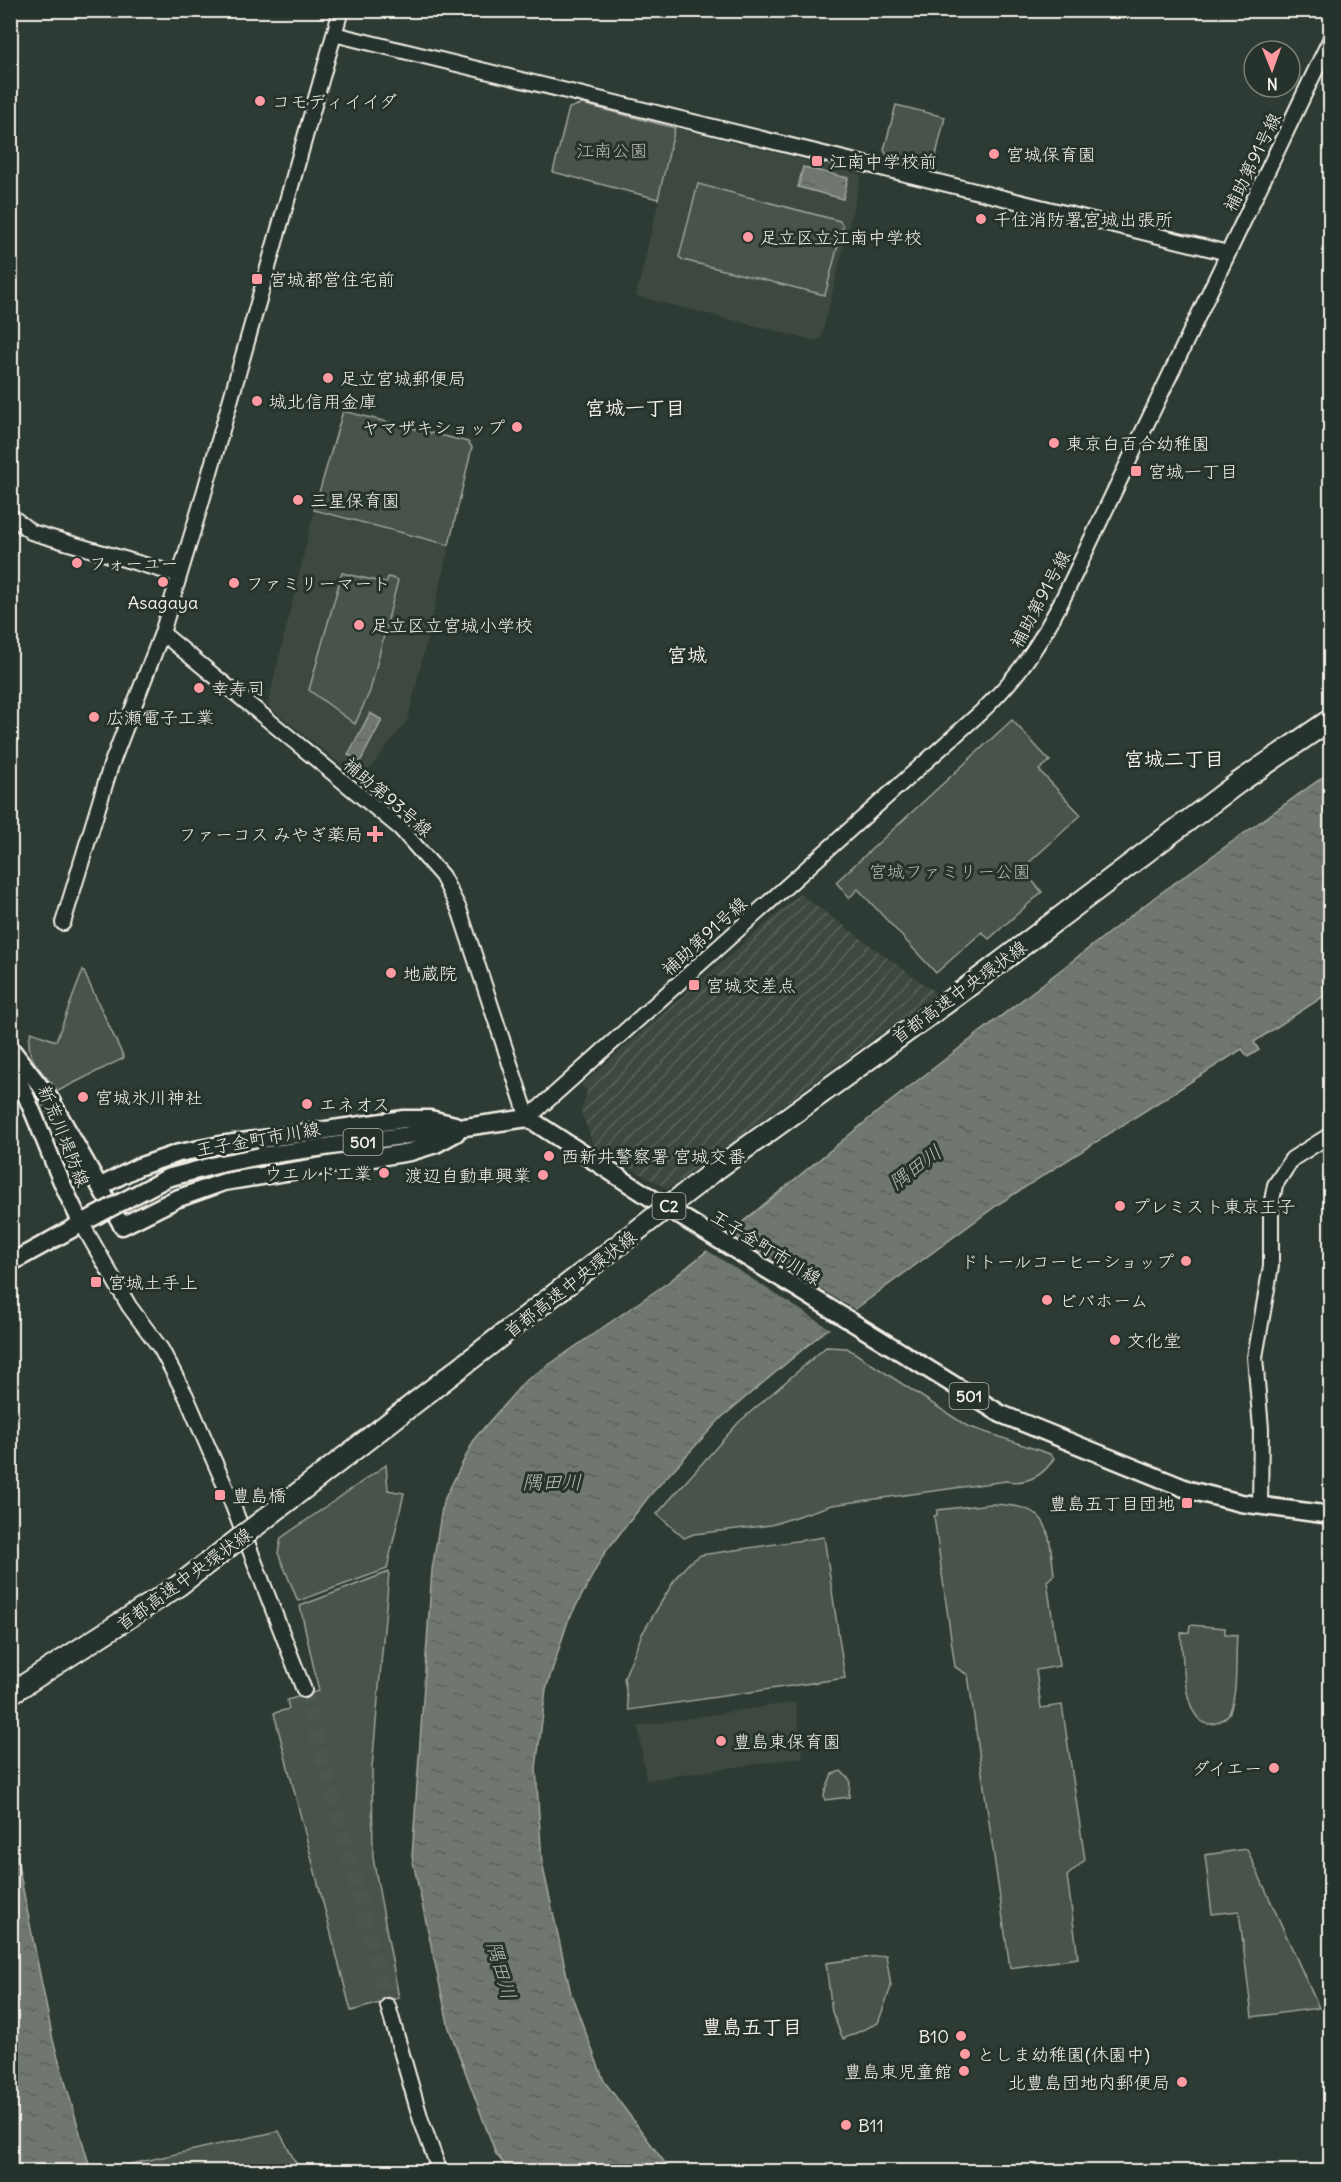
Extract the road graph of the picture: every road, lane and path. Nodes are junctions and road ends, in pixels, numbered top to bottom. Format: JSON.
{"nodes":[{"id":1,"x":341,"y":10,"type":"edge"},
{"id":2,"x":334,"y":34,"type":"junction"},
{"id":3,"x":1330,"y":40,"type":"edge"},
{"id":4,"x":1228,"y":253,"type":"junction"},
{"id":5,"x":10,"y":515,"type":"edge"},
{"id":6,"x":179,"y":575,"type":"junction"},
{"id":7,"x":162,"y":633,"type":"junction"},
{"id":8,"x":1330,"y":714,"type":"edge"},
{"id":9,"x":1330,"y":720,"type":"edge"},
{"id":10,"x":63,"y":923,"type":"dead end"},
{"id":11,"x":10,"y":1047,"type":"edge"},
{"id":12,"x":10,"y":1063,"type":"edge"},
{"id":13,"x":528,"y":1118,"type":"junction"},
{"id":14,"x":465,"y":1128,"type":"junction"},
{"id":15,"x":1330,"y":1135,"type":"edge"},
{"id":16,"x":100,"y":1186,"type":"junction"},
{"id":17,"x":82,"y":1224,"type":"junction"},
{"id":18,"x":122,"y":1226,"type":"joint"},
{"id":19,"x":10,"y":1263,"type":"edge"},
{"id":20,"x":1260,"y":1506,"type":"junction"},
{"id":21,"x":1330,"y":1515,"type":"edge"},
{"id":22,"x":10,"y":1687,"type":"edge"},
{"id":23,"x":304,"y":1690,"type":"tunnel mouth"},
{"id":24,"x":10,"y":1694,"type":"edge"},
{"id":25,"x":388,"y":2006,"type":"tunnel mouth"},
{"id":26,"x":440,"y":2172,"type":"edge"}],
"edges":[{"from":1,"to":2,"type":"street"},
{"from":2,"to":4,"type":"street"},
{"from":2,"to":6,"type":"street"},
{"from":3,"to":4,"type":"street","name":"補助第91号線"},
{"from":4,"to":13,"type":"street","name":"補助第91号線"},
{"from":5,"to":6,"type":"street"},
{"from":6,"to":7,"type":"street"},
{"from":7,"to":10,"type":"street"},
{"from":7,"to":13,"type":"street","name":"補助第93号線"},
{"from":8,"to":22,"type":"highway","name":"首都高速中央環状線","number":"C2","bridge":true},
{"from":9,"to":24,"type":"highway","name":"首都高速中央環状線","number":"C2","bridge":true},
{"from":11,"to":16,"type":"main road"},
{"from":12,"to":17,"type":"main road","name":"新荒川堤防線"},
{"from":13,"to":14,"type":"main road","name":"王子金町市川線","number":"501"},
{"from":13,"to":20,"type":"main road","name":"王子金町市川線","number":"501"},
{"from":14,"to":16,"type":"main road"},
{"from":14,"to":17,"type":"main road","name":"王子金町市川線","number":"501","bridge":true},
{"from":14,"to":18,"type":"main road"},
{"from":15,"to":20,"type":"street"},
{"from":16,"to":18,"type":"main road"},
{"from":17,"to":19,"type":"main road","name":"王子金町市川線","number":"501"},
{"from":17,"to":23,"type":"street"},
{"from":20,"to":21,"type":"main road","name":"王子金町市川線","number":"501"},
{"from":25,"to":26,"type":"street"}]}
